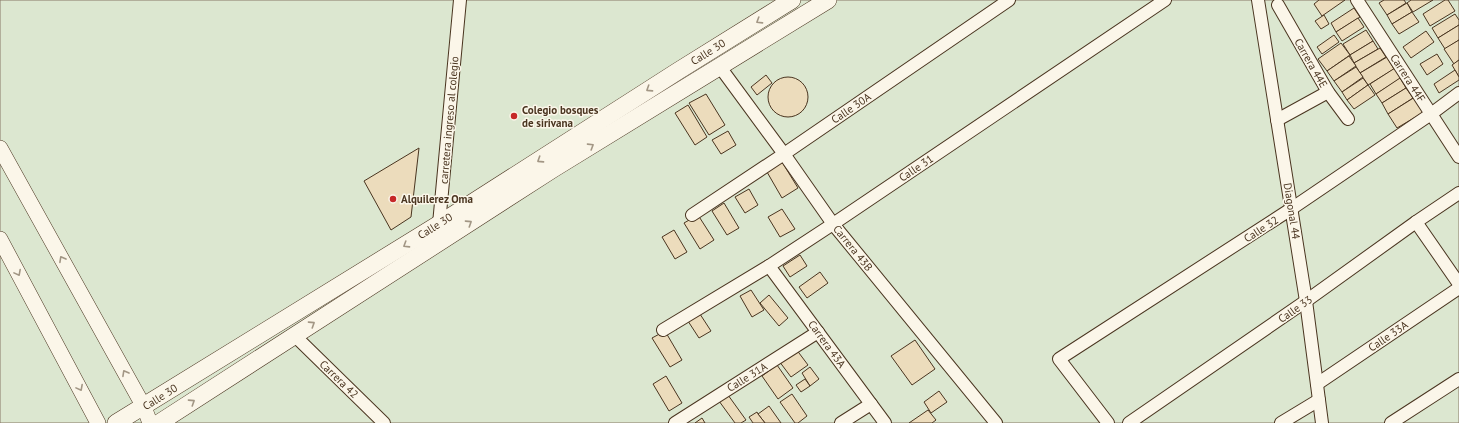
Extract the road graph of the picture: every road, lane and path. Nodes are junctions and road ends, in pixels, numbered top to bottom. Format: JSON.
{"nodes":[{"id":1,"x":460,"y":0,"type":"edge"},
{"id":2,"x":792,"y":0,"type":"edge"},
{"id":3,"x":828,"y":0,"type":"edge"},
{"id":4,"x":1009,"y":0,"type":"edge"},
{"id":5,"x":1164,"y":0,"type":"edge"},
{"id":6,"x":1258,"y":0,"type":"edge"},
{"id":7,"x":1357,"y":0,"type":"edge"},
{"id":8,"x":1282,"y":2,"type":"edge"},
{"id":9,"x":1261,"y":16,"type":"junction"},
{"id":10,"x":720,"y":67,"type":"junction"},
{"id":11,"x":1328,"y":92,"type":"junction"},
{"id":12,"x":1459,"y":93,"type":"edge"},
{"id":13,"x":1431,"y":114,"type":"junction"},
{"id":14,"x":1348,"y":119,"type":"dead end"},
{"id":15,"x":1277,"y":120,"type":"junction"},
{"id":16,"x":0,"y":148,"type":"edge"},
{"id":17,"x":784,"y":154,"type":"junction"},
{"id":18,"x":1459,"y":156,"type":"edge"},
{"id":19,"x":1459,"y":194,"type":"edge"},
{"id":20,"x":1291,"y":209,"type":"junction"},
{"id":21,"x":692,"y":215,"type":"dead end"},
{"id":22,"x":1416,"y":222,"type":"junction"},
{"id":23,"x":833,"y":224,"type":"junction"},
{"id":24,"x":443,"y":231,"type":"junction"},
{"id":25,"x":0,"y":239,"type":"edge"},
{"id":26,"x":769,"y":266,"type":"junction"},
{"id":27,"x":1459,"y":284,"type":"edge"},
{"id":28,"x":1459,"y":288,"type":"edge"},
{"id":29,"x":1306,"y":301,"type":"junction"},
{"id":30,"x":663,"y":330,"type":"dead end"},
{"id":31,"x":818,"y":332,"type":"junction"},
{"id":32,"x":294,"y":335,"type":"junction"},
{"id":33,"x":1459,"y":379,"type":"edge"},
{"id":34,"x":1317,"y":384,"type":"junction"},
{"id":35,"x":1319,"y":400,"type":"junction"},
{"id":36,"x":871,"y":404,"type":"junction"},
{"id":37,"x":144,"y":407,"type":"junction"},
{"id":38,"x":98,"y":423,"type":"edge"},
{"id":39,"x":116,"y":423,"type":"edge"},
{"id":40,"x":150,"y":423,"type":"edge"},
{"id":41,"x":159,"y":423,"type":"edge"},
{"id":42,"x":384,"y":423,"type":"edge"},
{"id":43,"x":675,"y":423,"type":"edge"},
{"id":44,"x":841,"y":423,"type":"edge"},
{"id":45,"x":885,"y":423,"type":"edge"},
{"id":46,"x":996,"y":423,"type":"edge"},
{"id":47,"x":1108,"y":423,"type":"edge"},
{"id":48,"x":1129,"y":423,"type":"edge"},
{"id":49,"x":1281,"y":423,"type":"edge"},
{"id":50,"x":1322,"y":423,"type":"edge"},
{"id":51,"x":1392,"y":423,"type":"edge"}],
"edges":[{"from":1,"to":24,"type":"street","name":"carretera ingreso al colegio"},
{"from":2,"to":24,"type":"main road","name":"Calle 30","one_way":true},
{"from":3,"to":10,"type":"main road","name":"Calle 30"},
{"from":4,"to":17,"type":"street","name":"Calle 30A"},
{"from":5,"to":23,"type":"street","name":"Calle 31"},
{"from":6,"to":9,"type":"street","name":"Diagonal 44"},
{"from":7,"to":13,"type":"street","name":"Carrera 44F"},
{"from":8,"to":9,"type":"street"},
{"from":8,"to":11,"type":"street","name":"Carrera 44E"},
{"from":9,"to":15,"type":"street","name":"Diagonal 44"},
{"from":10,"to":17,"type":"street","name":"Carrera 43B"},
{"from":24,"to":10,"type":"main road","name":"Calle 30","one_way":true},
{"from":11,"to":14,"type":"street","name":"Carrera 44E"},
{"from":11,"to":15,"type":"street"},
{"from":12,"to":13,"type":"street","name":"Calle 32"},
{"from":13,"to":18,"type":"street","name":"Carrera 44F"},
{"from":13,"to":20,"type":"street","name":"Calle 32"},
{"from":15,"to":20,"type":"street","name":"Diagonal 44"},
{"from":37,"to":16,"type":"street","one_way":true},
{"from":17,"to":21,"type":"street","name":"Calle 30A"},
{"from":17,"to":23,"type":"street","name":"Carrera 43B"},
{"from":19,"to":22,"type":"street","name":"Calle 33"},
{"from":20,"to":29,"type":"street","name":"Diagonal 44"},
{"from":20,"to":47,"type":"street","name":"Calle 32"},
{"from":22,"to":27,"type":"street"},
{"from":22,"to":29,"type":"street","name":"Calle 33"},
{"from":23,"to":26,"type":"street","name":"Calle 31"},
{"from":23,"to":46,"type":"street","name":"Carrera 43B"},
{"from":32,"to":24,"type":"main road","name":"Calle 30","one_way":true},
{"from":24,"to":37,"type":"main road","name":"Calle 30","one_way":true},
{"from":25,"to":38,"type":"street","one_way":true},
{"from":26,"to":30,"type":"street","name":"Calle 31"},
{"from":26,"to":31,"type":"street","name":"Carrera 43A"},
{"from":28,"to":34,"type":"street","name":"Calle 33A"},
{"from":29,"to":34,"type":"street","name":"Diagonal 44"},
{"from":29,"to":48,"type":"street","name":"Calle 33"},
{"from":31,"to":36,"type":"street","name":"Carrera 43A"},
{"from":31,"to":43,"type":"street","name":"Calle 31A"},
{"from":41,"to":32,"type":"main road","name":"Calle 30","one_way":true},
{"from":32,"to":42,"type":"street","name":"Carrera 42"},
{"from":33,"to":51,"type":"street"},
{"from":34,"to":35,"type":"street","name":"Diagonal 44"},
{"from":35,"to":49,"type":"street"},
{"from":35,"to":50,"type":"street","name":"Diagonal 44"},
{"from":36,"to":44,"type":"street"},
{"from":36,"to":45,"type":"street","name":"Carrera 43A"},
{"from":37,"to":39,"type":"main road","name":"Calle 30"},
{"from":37,"to":40,"type":"street"}]}
